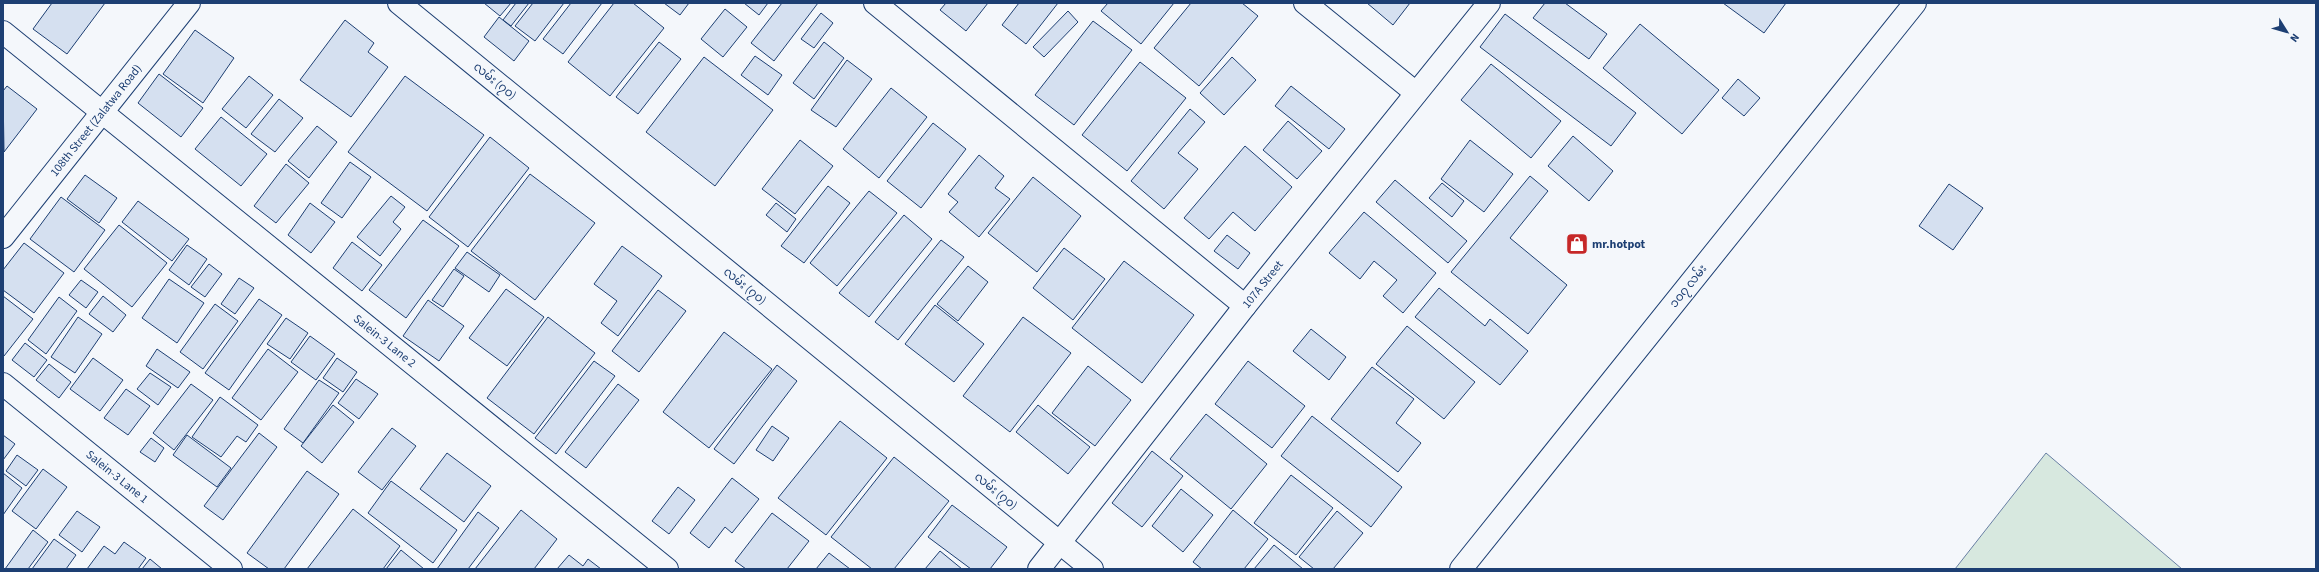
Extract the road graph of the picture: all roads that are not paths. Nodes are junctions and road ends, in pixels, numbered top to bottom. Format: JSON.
{"nodes":[{"id":1,"x":189,"y":3,"type":"edge"},
{"id":2,"x":399,"y":3,"type":"edge"},
{"id":3,"x":875,"y":3,"type":"edge"},
{"id":4,"x":1305,"y":3,"type":"edge"},
{"id":5,"x":1489,"y":3,"type":"edge"},
{"id":6,"x":1915,"y":3,"type":"edge"},
{"id":7,"x":3,"y":32,"type":"edge"},
{"id":8,"x":1416,"y":93,"type":"junction"},
{"id":9,"x":102,"y":112,"type":"junction"},
{"id":10,"x":3,"y":237,"type":"edge"},
{"id":11,"x":1245,"y":306,"type":"junction"},
{"id":12,"x":3,"y":384,"type":"edge"},
{"id":13,"x":1059,"y":543,"type":"junction"},
{"id":14,"x":231,"y":569,"type":"edge"},
{"id":15,"x":667,"y":569,"type":"edge"},
{"id":16,"x":1039,"y":569,"type":"edge"},
{"id":17,"x":1092,"y":569,"type":"edge"},
{"id":18,"x":1461,"y":569,"type":"edge"}],
"edges":[{"from":1,"to":9,"type":"street","name":"108th Street (Zalatwa Road)"},
{"from":2,"to":13,"type":"street","name":"လမ်း (၇၀)"},
{"from":3,"to":11,"type":"street"},
{"from":4,"to":8,"type":"street"},
{"from":5,"to":8,"type":"street","name":"107A Street"},
{"from":6,"to":18,"type":"street","name":"၁၀၇ လမ်း"},
{"from":7,"to":9,"type":"street","name":"Salein-3 Lane 2"},
{"from":8,"to":11,"type":"street","name":"107A Street"},
{"from":9,"to":10,"type":"street","name":"108th Street (Zalatwa Road)"},
{"from":9,"to":15,"type":"street","name":"Salein-3 Lane 2"},
{"from":11,"to":13,"type":"street","name":"107A Street"},
{"from":12,"to":14,"type":"street","name":"Salein-3 Lane 1"},
{"from":13,"to":16,"type":"street","name":"107A Street"},
{"from":13,"to":17,"type":"street","name":"လမ်း (၇၀)"}]}
